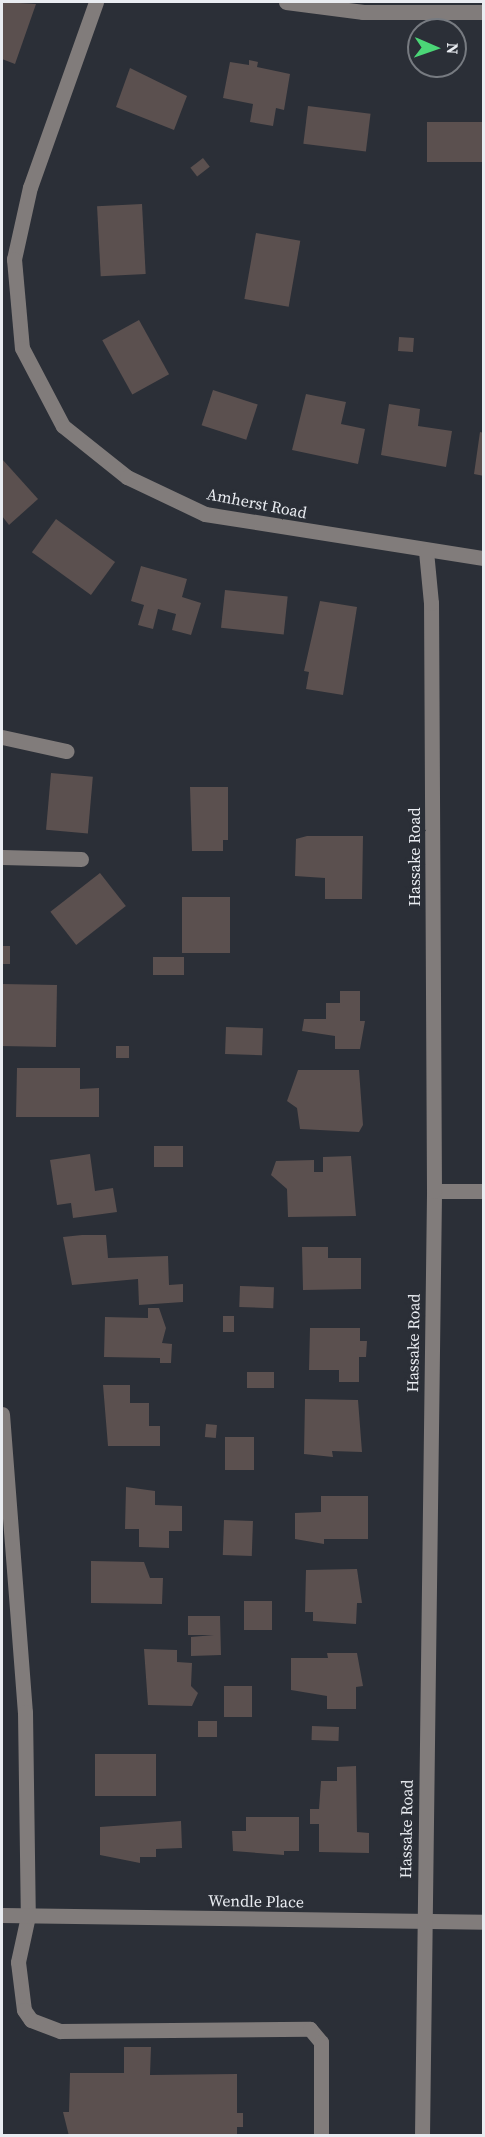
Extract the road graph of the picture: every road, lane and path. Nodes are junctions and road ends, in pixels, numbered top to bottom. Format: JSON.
{"nodes":[{"id":1,"x":96,"y":2,"type":"edge"},
{"id":2,"x":286,"y":2,"type":"edge"},
{"id":3,"x":483,"y":12,"type":"edge"},
{"id":4,"x":426,"y":551,"type":"junction"},
{"id":5,"x":483,"y":558,"type":"edge"},
{"id":6,"x":2,"y":737,"type":"edge"},
{"id":7,"x":66,"y":752,"type":"dead end"},
{"id":8,"x":2,"y":857,"type":"edge"},
{"id":9,"x":81,"y":859,"type":"dead end"},
{"id":10,"x":434,"y":1191,"type":"junction"},
{"id":11,"x":483,"y":1191,"type":"edge"},
{"id":12,"x":2,"y":1414,"type":"edge"},
{"id":13,"x":2,"y":1915,"type":"edge"},
{"id":14,"x":28,"y":1916,"type":"junction"},
{"id":15,"x":423,"y":1922,"type":"junction"},
{"id":16,"x":483,"y":1922,"type":"edge"},
{"id":17,"x":2,"y":1923,"type":"edge"},
{"id":18,"x":321,"y":2136,"type":"edge"},
{"id":19,"x":422,"y":2136,"type":"edge"}],
"edges":[{"from":1,"to":4,"type":"street","name":"Amherst Road"},
{"from":2,"to":3,"type":"street"},
{"from":4,"to":5,"type":"street","name":"Amherst Road"},
{"from":4,"to":10,"type":"street","name":"Hassake Road"},
{"from":6,"to":7,"type":"street"},
{"from":8,"to":9,"type":"street"},
{"from":10,"to":11,"type":"street"},
{"from":10,"to":15,"type":"street","name":"Hassake Road"},
{"from":12,"to":14,"type":"street"},
{"from":13,"to":14,"type":"street","name":"Wendle Place"},
{"from":14,"to":15,"type":"street","name":"Wendle Place"},
{"from":14,"to":17,"type":"street","name":"Wendle Place"},
{"from":14,"to":18,"type":"street"},
{"from":15,"to":16,"type":"street","name":"Wendle Place"},
{"from":15,"to":19,"type":"street","name":"Hassake Road"}]}
